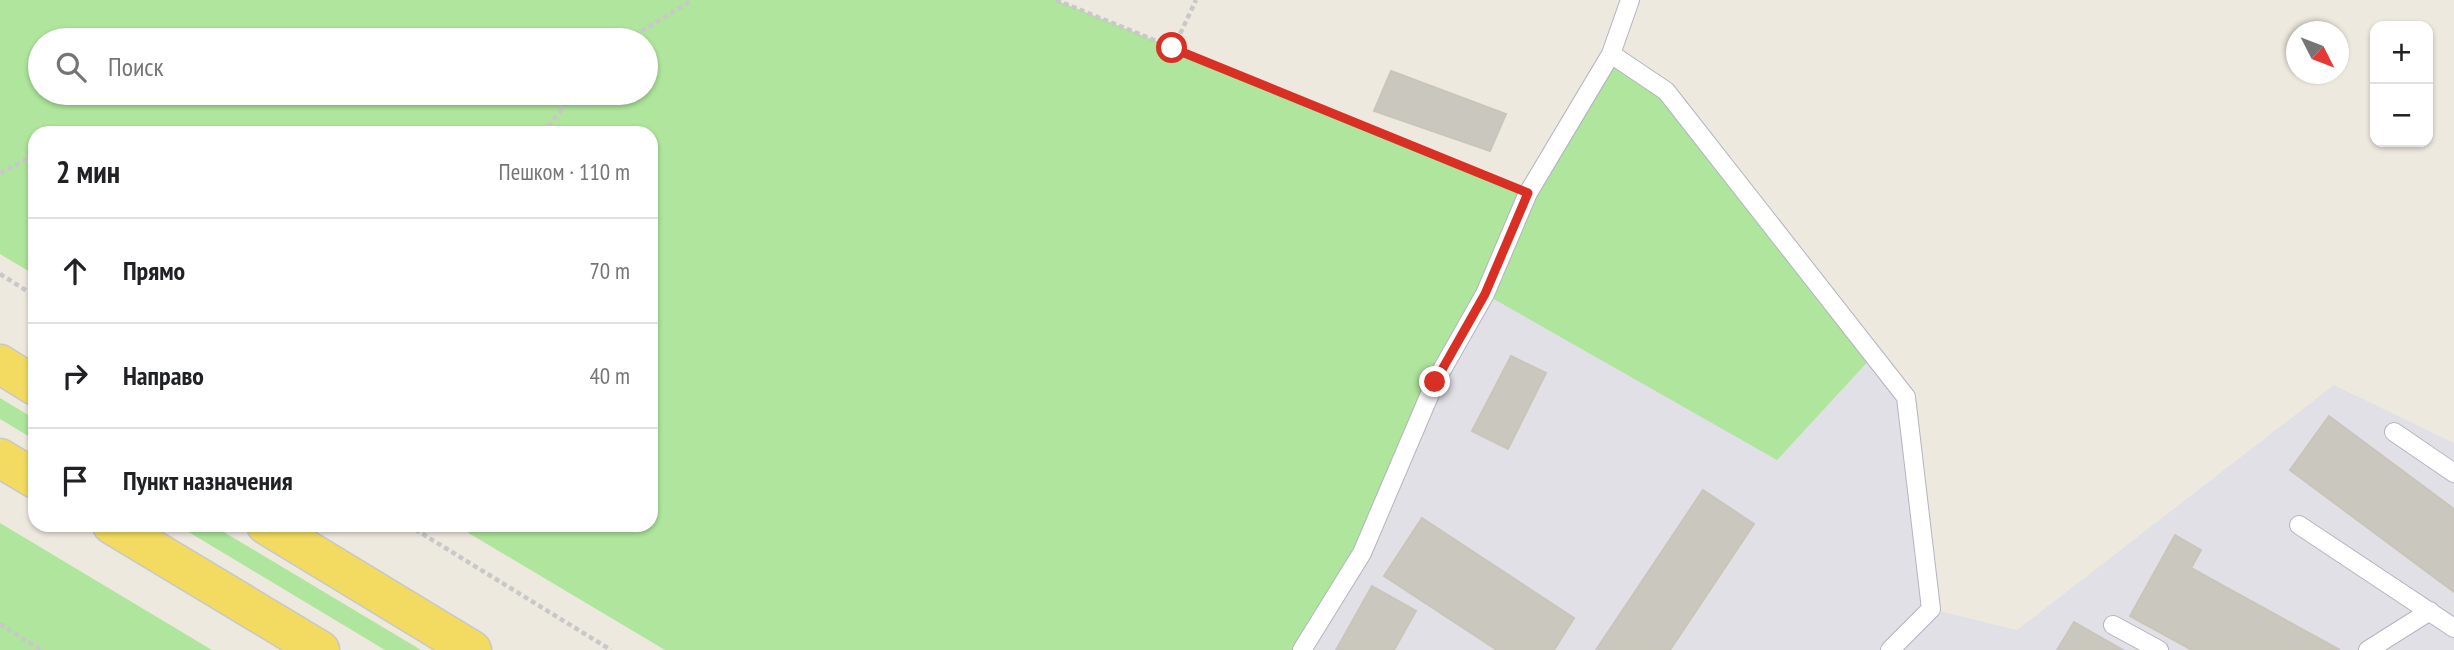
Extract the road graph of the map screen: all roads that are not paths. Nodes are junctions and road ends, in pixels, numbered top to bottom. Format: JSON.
{"nodes":[{"id":1,"x":1630,"y":0,"type":"edge"},
{"id":2,"x":1611,"y":54,"type":"junction"},
{"id":3,"x":0,"y":364,"type":"edge"},
{"id":4,"x":28,"y":382,"type":"edge"},
{"id":5,"x":2394,"y":432,"type":"dead end"},
{"id":6,"x":0,"y":458,"type":"edge"},
{"id":7,"x":2454,"y":473,"type":"edge"},
{"id":8,"x":28,"y":475,"type":"edge"},
{"id":9,"x":2299,"y":525,"type":"dead end"},
{"id":10,"x":124,"y":532,"type":"edge"},
{"id":11,"x":278,"y":532,"type":"edge"},
{"id":12,"x":2430,"y":611,"type":"junction"},
{"id":13,"x":2113,"y":625,"type":"dead end"},
{"id":14,"x":2454,"y":628,"type":"edge"},
{"id":15,"x":320,"y":650,"type":"edge"},
{"id":16,"x":472,"y":650,"type":"edge"},
{"id":17,"x":1302,"y":650,"type":"edge"},
{"id":18,"x":1890,"y":650,"type":"edge"},
{"id":19,"x":2159,"y":650,"type":"edge"},
{"id":20,"x":2368,"y":650,"type":"edge"}],
"edges":[{"from":1,"to":2,"type":"lane"},
{"from":2,"to":17,"type":"lane"},
{"from":2,"to":18,"type":"lane"},
{"from":3,"to":4,"type":"main road"},
{"from":5,"to":7,"type":"lane"},
{"from":6,"to":8,"type":"main road"},
{"from":9,"to":12,"type":"lane"},
{"from":10,"to":15,"type":"main road"},
{"from":11,"to":16,"type":"main road"},
{"from":12,"to":14,"type":"lane"},
{"from":12,"to":20,"type":"lane"},
{"from":13,"to":19,"type":"lane"}]}
